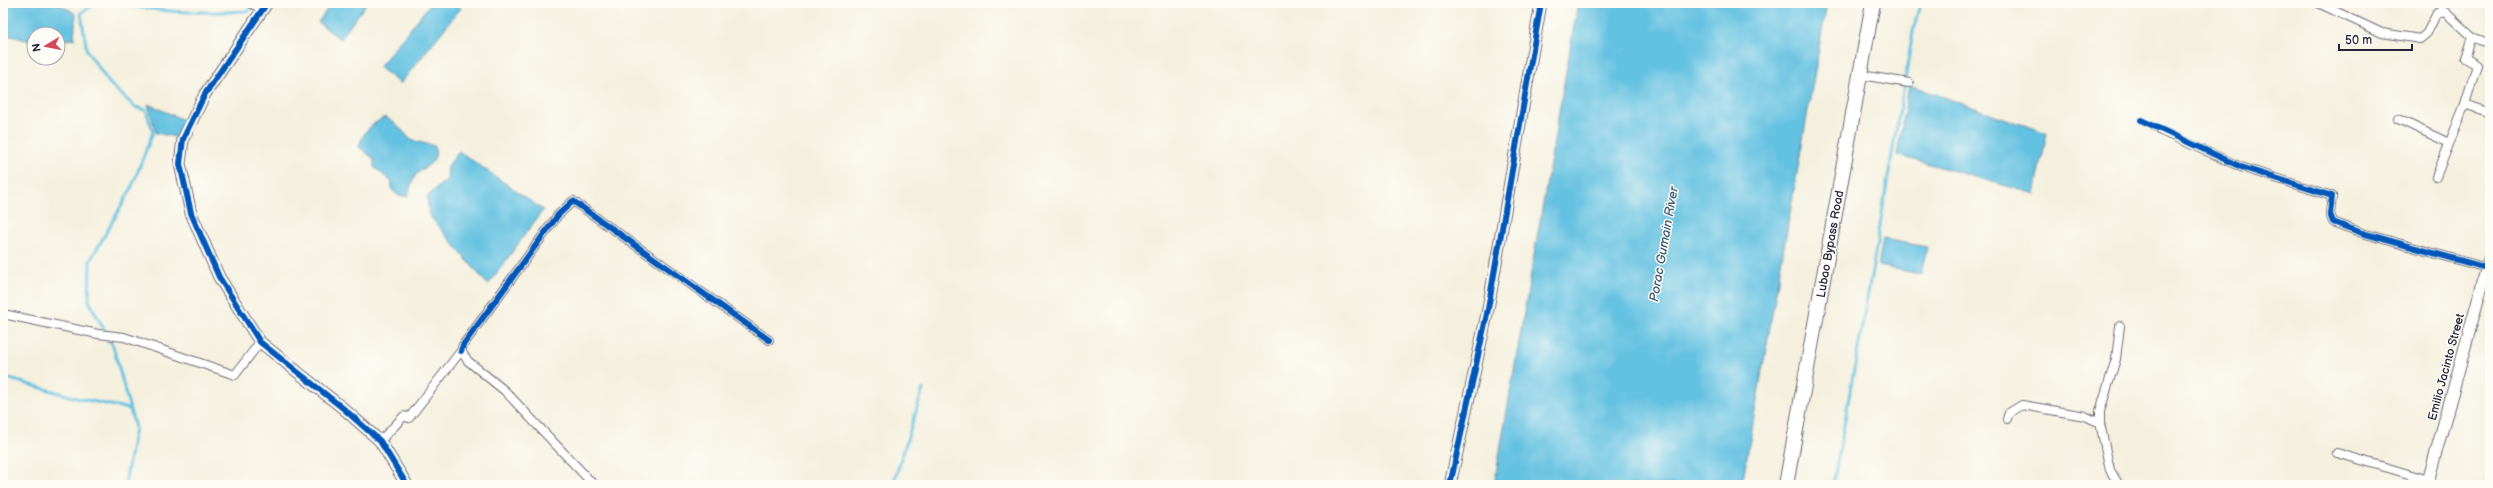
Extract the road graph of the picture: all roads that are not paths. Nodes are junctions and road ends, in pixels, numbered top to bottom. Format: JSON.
{"nodes":[{"id":1,"x":250,"y":3,"type":"edge"},
{"id":2,"x":1541,"y":3,"type":"edge"},
{"id":3,"x":1873,"y":3,"type":"edge"},
{"id":4,"x":2318,"y":3,"type":"edge"},
{"id":5,"x":2441,"y":3,"type":"edge"},
{"id":6,"x":265,"y":6,"type":"edge"},
{"id":7,"x":2442,"y":14,"type":"junction"},
{"id":8,"x":2472,"y":37,"type":"junction"},
{"id":9,"x":2490,"y":44,"type":"edge"},
{"id":10,"x":1861,"y":74,"type":"junction"},
{"id":11,"x":1905,"y":82,"type":"dead end"},
{"id":12,"x":2465,"y":104,"type":"junction"},
{"id":13,"x":2490,"y":113,"type":"edge"},
{"id":14,"x":2398,"y":119,"type":"dead end"},
{"id":15,"x":2161,"y":131,"type":"tunnel mouth"},
{"id":16,"x":2449,"y":143,"type":"junction"},
{"id":17,"x":2436,"y":177,"type":"dead end"},
{"id":18,"x":2490,"y":256,"type":"edge"},
{"id":19,"x":2487,"y":268,"type":"junction"},
{"id":20,"x":2487,"y":282,"type":"edge"},
{"id":21,"x":3,"y":314,"type":"edge"},
{"id":22,"x":2120,"y":326,"type":"dead end"},
{"id":23,"x":769,"y":340,"type":"dead end"},
{"id":24,"x":260,"y":342,"type":"junction"},
{"id":25,"x":461,"y":351,"type":"junction"},
{"id":26,"x":2007,"y":419,"type":"dead end"},
{"id":27,"x":2100,"y":423,"type":"junction"},
{"id":28,"x":380,"y":441,"type":"junction"},
{"id":29,"x":2337,"y":454,"type":"dead end"},
{"id":30,"x":2428,"y":482,"type":"edge"},
{"id":31,"x":407,"y":485,"type":"edge"},
{"id":32,"x":594,"y":485,"type":"edge"},
{"id":33,"x":1450,"y":485,"type":"edge"},
{"id":34,"x":1786,"y":485,"type":"edge"},
{"id":35,"x":2119,"y":485,"type":"edge"}],
"edges":[{"from":1,"to":6,"type":"street"},
{"from":2,"to":33,"type":"street"},
{"from":3,"to":10,"type":"highway","name":"Lubao Bypass Road"},
{"from":4,"to":7,"type":"street"},
{"from":5,"to":7,"type":"street"},
{"from":6,"to":24,"type":"street"},
{"from":7,"to":8,"type":"street"},
{"from":8,"to":9,"type":"street"},
{"from":8,"to":12,"type":"street"},
{"from":10,"to":11,"type":"street"},
{"from":10,"to":34,"type":"highway","name":"Lubao Bypass Road"},
{"from":12,"to":13,"type":"street"},
{"from":12,"to":16,"type":"street"},
{"from":14,"to":16,"type":"street"},
{"from":15,"to":19,"type":"street"},
{"from":16,"to":17,"type":"street"},
{"from":18,"to":19,"type":"street","name":"Emilio Jacinto Street"},
{"from":19,"to":20,"type":"street","name":"Emilio Jacinto Street"},
{"from":20,"to":30,"type":"street","name":"Emilio Jacinto Street"},
{"from":21,"to":24,"type":"street"},
{"from":22,"to":27,"type":"street"},
{"from":23,"to":25,"type":"street"},
{"from":24,"to":28,"type":"street"},
{"from":25,"to":28,"type":"street"},
{"from":25,"to":32,"type":"street"},
{"from":26,"to":27,"type":"street"},
{"from":27,"to":35,"type":"street"},
{"from":28,"to":31,"type":"street"},
{"from":29,"to":30,"type":"street"}]}
